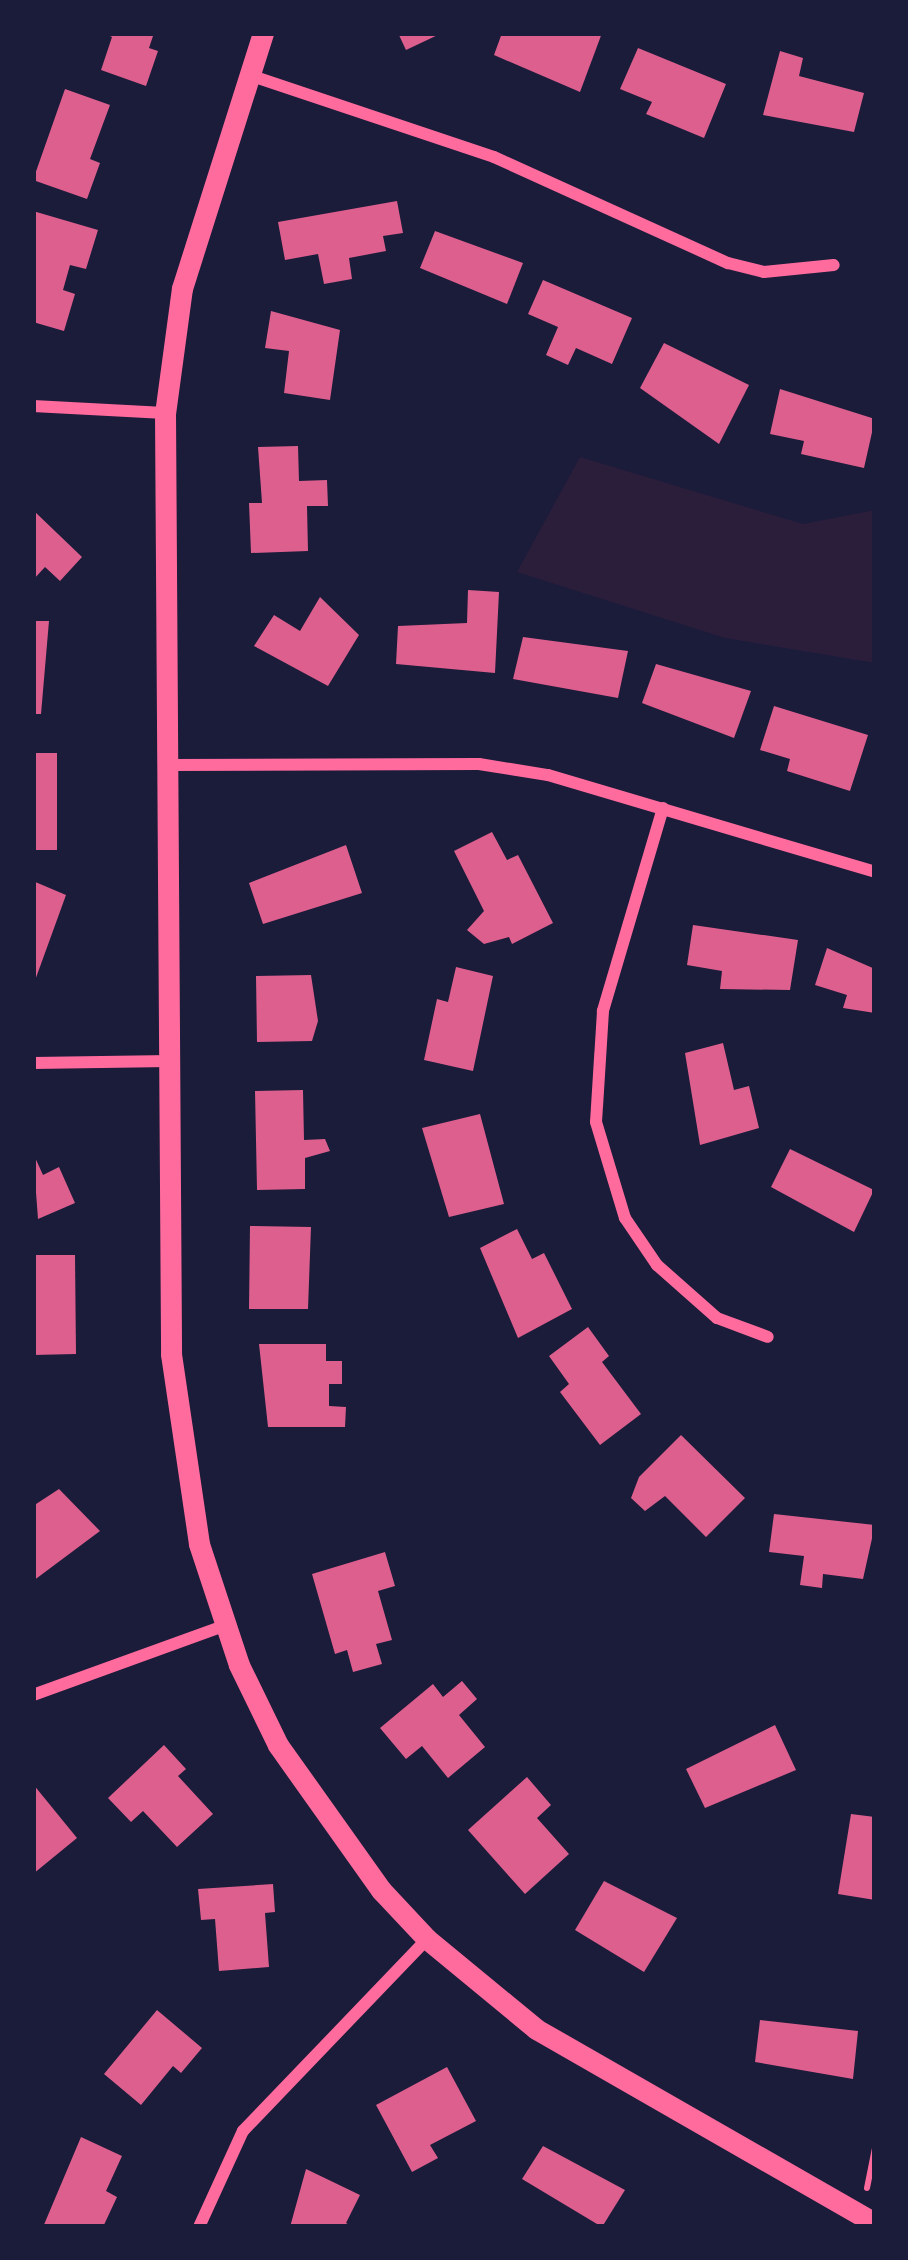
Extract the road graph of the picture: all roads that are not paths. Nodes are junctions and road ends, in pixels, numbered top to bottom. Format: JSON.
{"nodes":[{"id":1,"x":263,"y":33,"type":"edge"},
{"id":2,"x":249,"y":75,"type":"junction"},
{"id":3,"x":833,"y":265,"type":"dead end"},
{"id":4,"x":33,"y":406,"type":"edge"},
{"id":5,"x":166,"y":412,"type":"junction"},
{"id":6,"x":170,"y":765,"type":"junction"},
{"id":7,"x":663,"y":808,"type":"junction"},
{"id":8,"x":875,"y":872,"type":"edge"},
{"id":9,"x":171,"y":1061,"type":"junction"},
{"id":10,"x":33,"y":1063,"type":"edge"},
{"id":11,"x":768,"y":1337,"type":"dead end"},
{"id":12,"x":224,"y":1626,"type":"junction"},
{"id":13,"x":33,"y":1695,"type":"edge"},
{"id":14,"x":427,"y":1939,"type":"junction"},
{"id":15,"x":875,"y":2222,"type":"edge"},
{"id":16,"x":199,"y":2227,"type":"edge"}],
"edges":[{"from":1,"to":2,"type":"street"},
{"from":2,"to":3,"type":"street"},
{"from":2,"to":5,"type":"street"},
{"from":4,"to":5,"type":"street"},
{"from":5,"to":6,"type":"street"},
{"from":6,"to":7,"type":"street"},
{"from":6,"to":9,"type":"street"},
{"from":7,"to":8,"type":"street"},
{"from":7,"to":11,"type":"street"},
{"from":9,"to":10,"type":"street"},
{"from":9,"to":12,"type":"street"},
{"from":12,"to":13,"type":"street"},
{"from":12,"to":14,"type":"street"},
{"from":14,"to":15,"type":"street"},
{"from":14,"to":16,"type":"street"}]}
